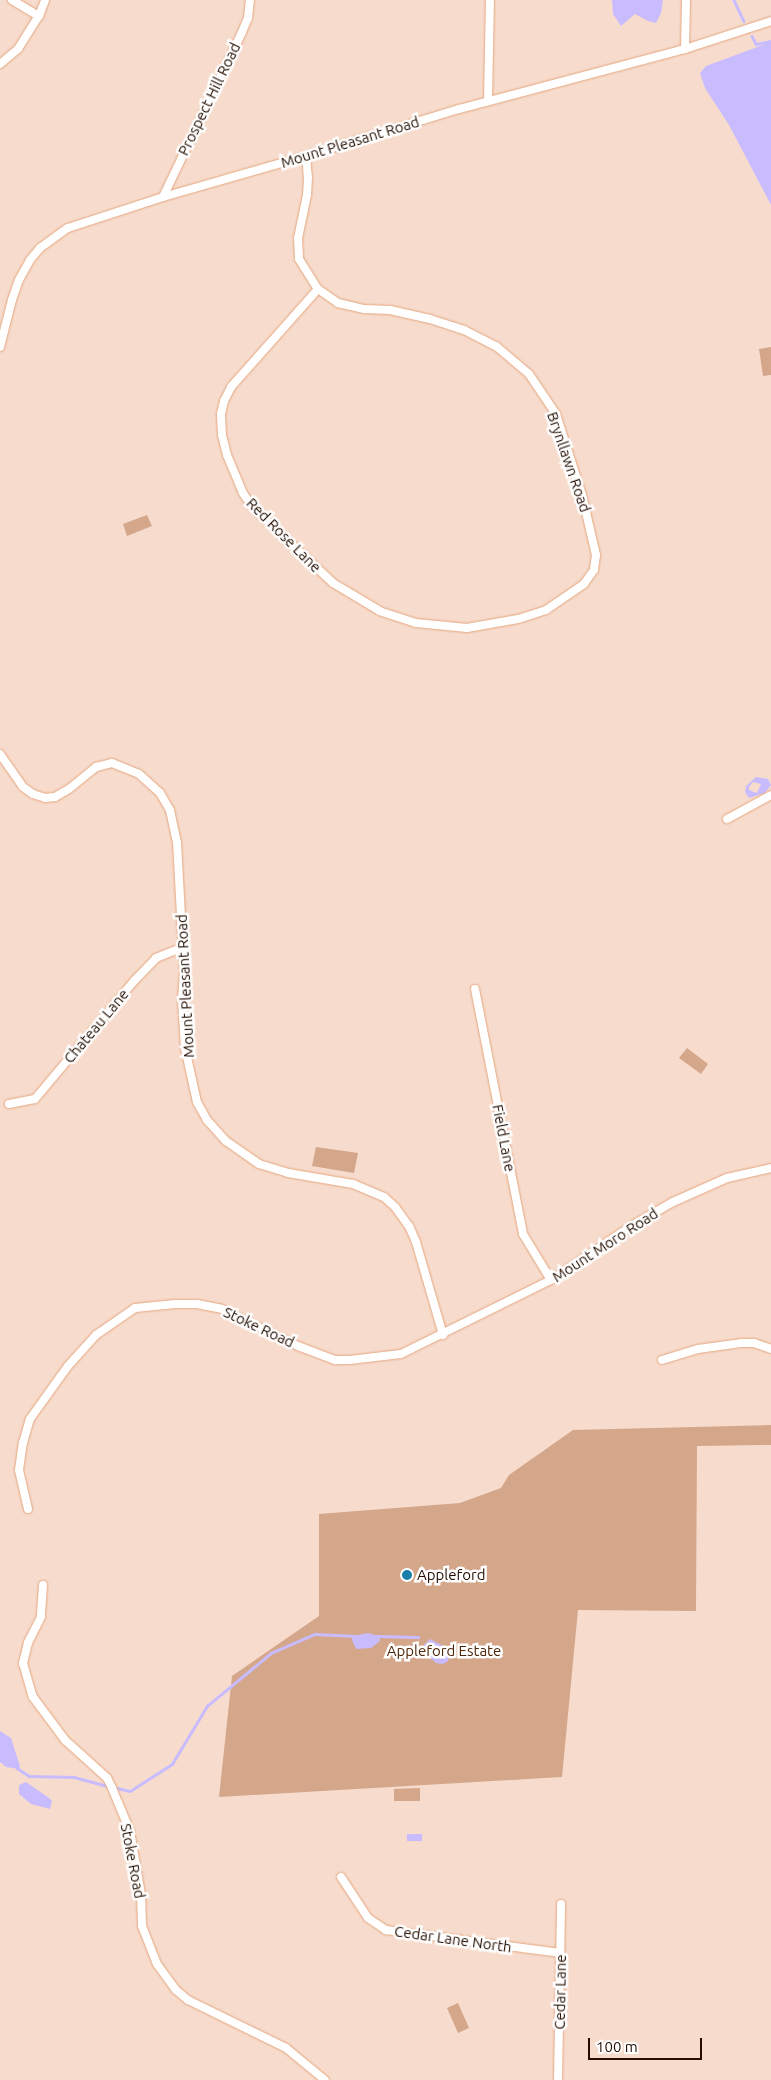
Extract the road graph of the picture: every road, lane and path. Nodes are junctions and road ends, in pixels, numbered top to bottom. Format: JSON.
{"nodes":[{"id":1,"x":12,"y":0,"type":"edge"},
{"id":2,"x":45,"y":0,"type":"edge"},
{"id":3,"x":250,"y":0,"type":"edge"},
{"id":4,"x":490,"y":0,"type":"edge"},
{"id":5,"x":686,"y":0,"type":"edge"},
{"id":6,"x":39,"y":16,"type":"junction"},
{"id":7,"x":771,"y":21,"type":"edge"},
{"id":8,"x":685,"y":49,"type":"junction"},
{"id":9,"x":0,"y":64,"type":"edge"},
{"id":10,"x":488,"y":102,"type":"junction"},
{"id":11,"x":306,"y":156,"type":"junction"},
{"id":12,"x":163,"y":197,"type":"junction"},
{"id":13,"x":318,"y":289,"type":"junction"},
{"id":14,"x":0,"y":347,"type":"edge"},
{"id":15,"x":524,"y":618,"type":"joint"},
{"id":16,"x":0,"y":754,"type":"edge"},
{"id":17,"x":771,"y":795,"type":"edge"},
{"id":18,"x":727,"y":819,"type":"dead end"},
{"id":19,"x":183,"y":947,"type":"junction"},
{"id":20,"x":475,"y":989,"type":"dead end"},
{"id":21,"x":9,"y":1104,"type":"dead end"},
{"id":22,"x":771,"y":1168,"type":"edge"},
{"id":23,"x":551,"y":1280,"type":"junction"},
{"id":24,"x":443,"y":1335,"type":"junction"},
{"id":25,"x":771,"y":1349,"type":"edge"},
{"id":26,"x":662,"y":1360,"type":"dead end"},
{"id":27,"x":28,"y":1509,"type":"dead end"},
{"id":28,"x":43,"y":1585,"type":"dead end"},
{"id":29,"x":341,"y":1877,"type":"dead end"},
{"id":30,"x":562,"y":1904,"type":"dead end"},
{"id":31,"x":560,"y":1953,"type":"junction"},
{"id":32,"x":325,"y":2080,"type":"edge"},
{"id":33,"x":558,"y":2080,"type":"edge"}],
"edges":[{"from":1,"to":6,"type":"street"},
{"from":2,"to":6,"type":"street"},
{"from":3,"to":12,"type":"street","name":"Prospect Hill Road"},
{"from":4,"to":10,"type":"street"},
{"from":5,"to":8,"type":"street"},
{"from":6,"to":9,"type":"street"},
{"from":7,"to":8,"type":"street","name":"Mount Pleasant Road"},
{"from":8,"to":10,"type":"street","name":"Mount Pleasant Road"},
{"from":10,"to":11,"type":"street","name":"Mount Pleasant Road"},
{"from":11,"to":12,"type":"street","name":"Mount Pleasant Road"},
{"from":11,"to":13,"type":"street","name":"Brynllawn Road"},
{"from":12,"to":14,"type":"street","name":"Mount Pleasant Road"},
{"from":13,"to":15,"type":"street","name":"Brynllawn Road"},
{"from":13,"to":15,"type":"street","name":"Red Rose Lane"},
{"from":16,"to":19,"type":"street","name":"Mount Pleasant Road"},
{"from":17,"to":18,"type":"street"},
{"from":19,"to":21,"type":"street","name":"Chateau Lane"},
{"from":19,"to":24,"type":"street","name":"Mount Pleasant Road"},
{"from":20,"to":23,"type":"street","name":"Field Lane"},
{"from":22,"to":23,"type":"street","name":"Mount Moro Road"},
{"from":23,"to":24,"type":"street","name":"Mount Moro Road"},
{"from":24,"to":27,"type":"street","name":"Stoke Road"},
{"from":25,"to":26,"type":"street"},
{"from":28,"to":32,"type":"street","name":"Stoke Road"},
{"from":29,"to":31,"type":"street","name":"Cedar Lane North"},
{"from":30,"to":31,"type":"street","name":"Cedar Lane"},
{"from":31,"to":33,"type":"street","name":"Cedar Lane"}]}
